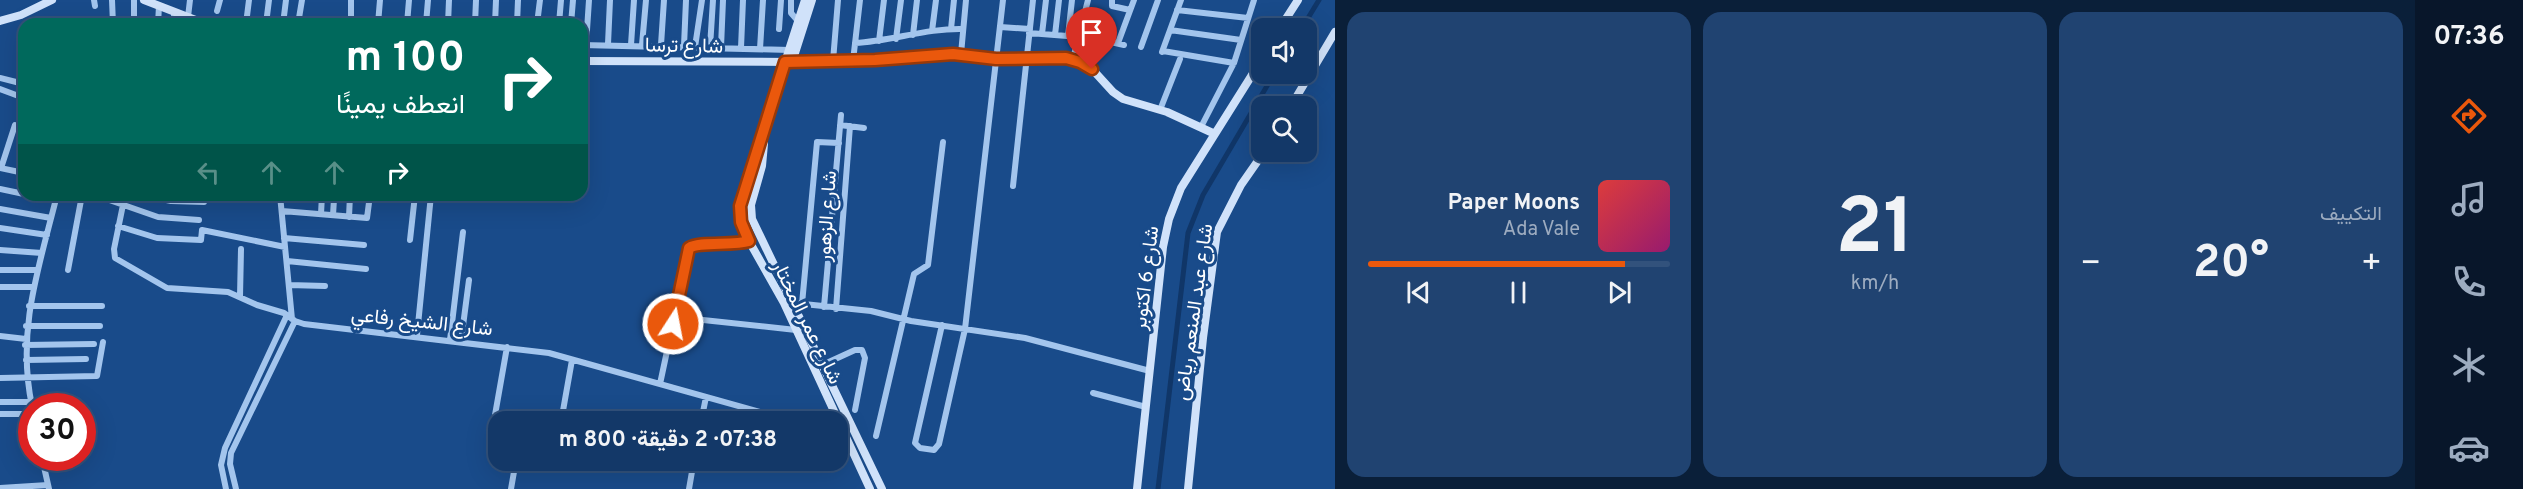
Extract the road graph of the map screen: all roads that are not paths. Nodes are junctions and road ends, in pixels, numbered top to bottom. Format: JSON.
{"nodes":[{"id":1,"x":52,"y":0,"type":"edge"},
{"id":2,"x":112,"y":0,"type":"edge"},
{"id":3,"x":134,"y":0,"type":"edge"},
{"id":4,"x":144,"y":0,"type":"edge"},
{"id":5,"x":190,"y":0,"type":"edge"},
{"id":6,"x":220,"y":0,"type":"edge"},
{"id":7,"x":249,"y":0,"type":"edge"},
{"id":8,"x":269,"y":0,"type":"edge"},
{"id":9,"x":286,"y":0,"type":"edge"},
{"id":10,"x":302,"y":0,"type":"edge"},
{"id":11,"x":351,"y":0,"type":"edge"},
{"id":12,"x":380,"y":0,"type":"edge"},
{"id":13,"x":409,"y":0,"type":"edge"},
{"id":14,"x":428,"y":0,"type":"edge"},
{"id":15,"x":449,"y":0,"type":"edge"},
{"id":16,"x":476,"y":0,"type":"edge"},
{"id":17,"x":496,"y":0,"type":"edge"},
{"id":18,"x":518,"y":0,"type":"edge"},
{"id":19,"x":540,"y":0,"type":"edge"},
{"id":20,"x":561,"y":0,"type":"edge"},
{"id":21,"x":573,"y":0,"type":"edge"},
{"id":22,"x":589,"y":0,"type":"edge"},
{"id":23,"x":610,"y":0,"type":"edge"},
{"id":24,"x":634,"y":0,"type":"edge"},
{"id":25,"x":646,"y":0,"type":"edge"},
{"id":26,"x":664,"y":0,"type":"edge"},
{"id":27,"x":686,"y":0,"type":"edge"},
{"id":28,"x":702,"y":0,"type":"edge"},
{"id":29,"x":713,"y":0,"type":"edge"},
{"id":30,"x":723,"y":0,"type":"edge"},
{"id":31,"x":743,"y":0,"type":"edge"},
{"id":32,"x":763,"y":0,"type":"edge"},
{"id":33,"x":781,"y":0,"type":"edge"},
{"id":34,"x":792,"y":0,"type":"edge"},
{"id":35,"x":805,"y":0,"type":"edge"},
{"id":36,"x":812,"y":0,"type":"edge"},
{"id":37,"x":838,"y":0,"type":"edge"},
{"id":38,"x":860,"y":0,"type":"edge"},
{"id":39,"x":884,"y":0,"type":"edge"},
{"id":40,"x":901,"y":0,"type":"edge"},
{"id":41,"x":917,"y":0,"type":"edge"},
{"id":42,"x":936,"y":0,"type":"edge"},
{"id":43,"x":954,"y":0,"type":"edge"},
{"id":44,"x":966,"y":0,"type":"edge"},
{"id":45,"x":1003,"y":0,"type":"edge"},
{"id":46,"x":1033,"y":0,"type":"edge"},
{"id":47,"x":1046,"y":0,"type":"edge"},
{"id":48,"x":1059,"y":0,"type":"edge"},
{"id":49,"x":1072,"y":0,"type":"edge"},
{"id":50,"x":1088,"y":0,"type":"edge"},
{"id":51,"x":1112,"y":0,"type":"edge"},
{"id":52,"x":1134,"y":0,"type":"edge"},
{"id":53,"x":1158,"y":0,"type":"edge"},
{"id":54,"x":1181,"y":0,"type":"edge"},
{"id":55,"x":1254,"y":0,"type":"edge"},
{"id":56,"x":1298,"y":0,"type":"edge"},
{"id":57,"x":159,"y":6,"type":"junction"},
{"id":58,"x":1131,"y":10,"type":"junction"},
{"id":59,"x":1177,"y":10,"type":"junction"},
{"id":60,"x":217,"y":11,"type":"dead end"},
{"id":61,"x":174,"y":12,"type":"junction"},
{"id":62,"x":113,"y":18,"type":"edge"},
{"id":63,"x":134,"y":18,"type":"edge"},
{"id":64,"x":158,"y":18,"type":"edge"},
{"id":65,"x":174,"y":18,"type":"edge"},
{"id":66,"x":188,"y":18,"type":"edge"},
{"id":67,"x":192,"y":18,"type":"edge"},
{"id":68,"x":247,"y":18,"type":"edge"},
{"id":69,"x":268,"y":18,"type":"edge"},
{"id":70,"x":284,"y":18,"type":"edge"},
{"id":71,"x":299,"y":18,"type":"edge"},
{"id":72,"x":351,"y":18,"type":"edge"},
{"id":73,"x":378,"y":18,"type":"edge"},
{"id":74,"x":408,"y":18,"type":"edge"},
{"id":75,"x":426,"y":18,"type":"edge"},
{"id":76,"x":448,"y":18,"type":"edge"},
{"id":77,"x":475,"y":18,"type":"edge"},
{"id":78,"x":495,"y":18,"type":"edge"},
{"id":79,"x":517,"y":18,"type":"edge"},
{"id":80,"x":538,"y":18,"type":"edge"},
{"id":81,"x":560,"y":18,"type":"edge"},
{"id":82,"x":572,"y":18,"type":"edge"},
{"id":83,"x":587,"y":18,"type":"edge"},
{"id":84,"x":1248,"y":18,"type":"junction"},
{"id":85,"x":1286,"y":18,"type":"edge"},
{"id":86,"x":0,"y":21,"type":"edge"},
{"id":87,"x":798,"y":21,"type":"junction"},
{"id":88,"x":1000,"y":27,"type":"junction"},
{"id":89,"x":951,"y":29,"type":"junction"},
{"id":90,"x":963,"y":29,"type":"junction"},
{"id":91,"x":779,"y":30,"type":"dead end"},
{"id":92,"x":1170,"y":30,"type":"junction"},
{"id":93,"x":932,"y":31,"type":"junction"},
{"id":94,"x":1029,"y":31,"type":"junction"},
{"id":95,"x":1335,"y":32,"type":"edge"},
{"id":96,"x":1042,"y":34,"type":"junction"},
{"id":97,"x":913,"y":35,"type":"junction"},
{"id":98,"x":1054,"y":35,"type":"junction"},
{"id":99,"x":1068,"y":36,"type":"junction"},
{"id":100,"x":1080,"y":36,"type":"junction"},
{"id":101,"x":896,"y":39,"type":"junction"},
{"id":102,"x":1241,"y":40,"type":"junction"},
{"id":103,"x":879,"y":41,"type":"junction"},
{"id":104,"x":855,"y":43,"type":"junction"},
{"id":105,"x":608,"y":44,"type":"junction"},
{"id":106,"x":588,"y":45,"type":"edge"},
{"id":107,"x":631,"y":45,"type":"junction"},
{"id":108,"x":642,"y":45,"type":"junction"},
{"id":109,"x":661,"y":45,"type":"junction"},
{"id":110,"x":684,"y":46,"type":"junction"},
{"id":111,"x":695,"y":46,"type":"junction"},
{"id":112,"x":1141,"y":46,"type":"dead end"},
{"id":113,"x":710,"y":47,"type":"junction"},
{"id":114,"x":721,"y":47,"type":"junction"},
{"id":115,"x":741,"y":48,"type":"junction"},
{"id":116,"x":760,"y":49,"type":"junction"},
{"id":117,"x":961,"y":54,"type":"junction"},
{"id":118,"x":788,"y":55,"type":"junction"},
{"id":119,"x":996,"y":59,"type":"junction"},
{"id":120,"x":1027,"y":59,"type":"junction"},
{"id":121,"x":1073,"y":59,"type":"junction"},
{"id":122,"x":1180,"y":59,"type":"dead end"},
{"id":123,"x":588,"y":61,"type":"edge"},
{"id":124,"x":833,"y":61,"type":"junction"},
{"id":125,"x":853,"y":61,"type":"junction"},
{"id":126,"x":1234,"y":63,"type":"junction"},
{"id":127,"x":1251,"y":77,"type":"edge"},
{"id":128,"x":0,"y":78,"type":"edge"},
{"id":129,"x":18,"y":82,"type":"edge"},
{"id":130,"x":0,"y":89,"type":"edge"},
{"id":131,"x":18,"y":96,"type":"edge"},
{"id":132,"x":1297,"y":96,"type":"edge"},
{"id":133,"x":1160,"y":110,"type":"junction"},
{"id":134,"x":841,"y":115,"type":"dead end"},
{"id":135,"x":15,"y":125,"type":"dead end"},
{"id":136,"x":840,"y":125,"type":"junction"},
{"id":137,"x":850,"y":126,"type":"junction"},
{"id":138,"x":764,"y":127,"type":"junction"},
{"id":139,"x":1201,"y":127,"type":"junction"},
{"id":140,"x":864,"y":128,"type":"dead end"},
{"id":141,"x":1215,"y":134,"type":"junction"},
{"id":142,"x":943,"y":142,"type":"dead end"},
{"id":143,"x":839,"y":143,"type":"junction"},
{"id":144,"x":1257,"y":162,"type":"edge"},
{"id":145,"x":1,"y":168,"type":"edge"},
{"id":146,"x":18,"y":172,"type":"edge"},
{"id":147,"x":1013,"y":186,"type":"dead end"},
{"id":148,"x":0,"y":189,"type":"edge"},
{"id":149,"x":18,"y":193,"type":"edge"},
{"id":150,"x":56,"y":201,"type":"edge"},
{"id":151,"x":81,"y":201,"type":"edge"},
{"id":152,"x":116,"y":201,"type":"edge"},
{"id":153,"x":123,"y":201,"type":"edge"},
{"id":154,"x":177,"y":201,"type":"edge"},
{"id":155,"x":281,"y":201,"type":"edge"},
{"id":156,"x":322,"y":201,"type":"edge"},
{"id":157,"x":334,"y":201,"type":"edge"},
{"id":158,"x":350,"y":201,"type":"edge"},
{"id":159,"x":369,"y":201,"type":"edge"},
{"id":160,"x":414,"y":201,"type":"edge"},
{"id":161,"x":430,"y":201,"type":"edge"},
{"id":162,"x":204,"y":202,"type":"dead end"},
{"id":163,"x":122,"y":206,"type":"junction"},
{"id":164,"x":0,"y":209,"type":"edge"},
{"id":165,"x":282,"y":211,"type":"junction"},
{"id":166,"x":321,"y":214,"type":"junction"},
{"id":167,"x":333,"y":215,"type":"junction"},
{"id":168,"x":349,"y":217,"type":"junction"},
{"id":169,"x":51,"y":218,"type":"junction"},
{"id":170,"x":199,"y":220,"type":"dead end"},
{"id":171,"x":118,"y":226,"type":"junction"},
{"id":172,"x":0,"y":228,"type":"edge"},
{"id":173,"x":463,"y":232,"type":"dead end"},
{"id":174,"x":47,"y":235,"type":"junction"},
{"id":175,"x":285,"y":238,"type":"junction"},
{"id":176,"x":410,"y":240,"type":"dead end"},
{"id":177,"x":749,"y":241,"type":"junction"},
{"id":178,"x":364,"y":245,"type":"dead end"},
{"id":179,"x":285,"y":247,"type":"junction"},
{"id":180,"x":242,"y":249,"type":"dead end"},
{"id":181,"x":0,"y":250,"type":"edge"},
{"id":182,"x":42,"y":253,"type":"junction"},
{"id":183,"x":287,"y":261,"type":"junction"},
{"id":184,"x":366,"y":269,"type":"dead end"},
{"id":185,"x":0,"y":270,"type":"edge"},
{"id":186,"x":38,"y":270,"type":"junction"},
{"id":187,"x":68,"y":270,"type":"dead end"},
{"id":188,"x":469,"y":280,"type":"dead end"},
{"id":189,"x":289,"y":285,"type":"junction"},
{"id":190,"x":325,"y":286,"type":"dead end"},
{"id":191,"x":33,"y":287,"type":"junction"},
{"id":192,"x":0,"y":288,"type":"edge"},
{"id":193,"x":240,"y":297,"type":"junction"},
{"id":194,"x":791,"y":302,"type":"junction"},
{"id":195,"x":29,"y":306,"type":"junction"},
{"id":196,"x":102,"y":306,"type":"dead end"},
{"id":197,"x":824,"y":308,"type":"junction"},
{"id":198,"x":836,"y":309,"type":"junction"},
{"id":199,"x":291,"y":318,"type":"junction"},
{"id":200,"x":675,"y":318,"type":"junction"},
{"id":201,"x":904,"y":319,"type":"junction"},
{"id":202,"x":942,"y":325,"type":"junction"},
{"id":203,"x":26,"y":326,"type":"junction"},
{"id":204,"x":100,"y":326,"type":"dead end"},
{"id":205,"x":965,"y":329,"type":"junction"},
{"id":206,"x":796,"y":330,"type":"junction"},
{"id":207,"x":417,"y":335,"type":"junction"},
{"id":208,"x":0,"y":336,"type":"edge"},
{"id":209,"x":450,"y":340,"type":"junction"},
{"id":210,"x":461,"y":341,"type":"junction"},
{"id":211,"x":26,"y":342,"type":"junction"},
{"id":212,"x":103,"y":342,"type":"dead end"},
{"id":213,"x":93,"y":344,"type":"dead end"},
{"id":214,"x":808,"y":345,"type":"junction"},
{"id":215,"x":507,"y":347,"type":"junction"},
{"id":216,"x":86,"y":359,"type":"dead end"},
{"id":217,"x":26,"y":360,"type":"junction"},
{"id":218,"x":572,"y":360,"type":"junction"},
{"id":219,"x":817,"y":367,"type":"junction"},
{"id":220,"x":1150,"y":371,"type":"junction"},
{"id":221,"x":0,"y":378,"type":"edge"},
{"id":222,"x":27,"y":378,"type":"junction"},
{"id":223,"x":660,"y":384,"type":"junction"},
{"id":224,"x":29,"y":393,"type":"edge"},
{"id":225,"x":1093,"y":393,"type":"dead end"},
{"id":226,"x":706,"y":397,"type":"junction"},
{"id":227,"x":0,"y":402,"type":"edge"},
{"id":228,"x":18,"y":403,"type":"edge"},
{"id":229,"x":1146,"y":407,"type":"junction"},
{"id":230,"x":855,"y":410,"type":"dead end"},
{"id":231,"x":496,"y":411,"type":"edge"},
{"id":232,"x":563,"y":411,"type":"edge"},
{"id":233,"x":703,"y":411,"type":"edge"},
{"id":234,"x":756,"y":411,"type":"edge"},
{"id":235,"x":833,"y":411,"type":"edge"},
{"id":236,"x":0,"y":414,"type":"edge"},
{"id":237,"x":18,"y":414,"type":"edge"},
{"id":238,"x":876,"y":436,"type":"dead end"},
{"id":239,"x":848,"y":443,"type":"edge"},
{"id":240,"x":865,"y":464,"type":"junction"},
{"id":241,"x":45,"y":471,"type":"edge"},
{"id":242,"x":514,"y":471,"type":"edge"},
{"id":243,"x":692,"y":471,"type":"edge"},
{"id":244,"x":235,"y":486,"type":"edge"},
{"id":245,"x":49,"y":487,"type":"edge"},
{"id":246,"x":0,"y":488,"type":"edge"},
{"id":247,"x":226,"y":488,"type":"edge"},
{"id":248,"x":511,"y":489,"type":"edge"},
{"id":249,"x":689,"y":489,"type":"edge"},
{"id":250,"x":870,"y":489,"type":"edge"},
{"id":251,"x":882,"y":489,"type":"edge"},
{"id":252,"x":1137,"y":489,"type":"edge"},
{"id":253,"x":1188,"y":489,"type":"edge"}],
"edges":[{"from":1,"to":86,"type":"street"},
{"from":2,"to":62,"type":"street"},
{"from":3,"to":63,"type":"street"},
{"from":4,"to":57,"type":"street"},
{"from":5,"to":67,"type":"street"},
{"from":6,"to":60,"type":"street"},
{"from":7,"to":68,"type":"street"},
{"from":8,"to":69,"type":"street"},
{"from":9,"to":70,"type":"street"},
{"from":10,"to":71,"type":"street"},
{"from":11,"to":72,"type":"street"},
{"from":12,"to":73,"type":"street"},
{"from":13,"to":74,"type":"street"},
{"from":14,"to":75,"type":"street"},
{"from":15,"to":76,"type":"street"},
{"from":16,"to":77,"type":"street"},
{"from":17,"to":78,"type":"street"},
{"from":18,"to":79,"type":"street"},
{"from":19,"to":80,"type":"street"},
{"from":20,"to":81,"type":"street"},
{"from":21,"to":82,"type":"street"},
{"from":22,"to":83,"type":"street"},
{"from":23,"to":105,"type":"street"},
{"from":24,"to":107,"type":"street"},
{"from":25,"to":108,"type":"street"},
{"from":26,"to":109,"type":"street"},
{"from":27,"to":110,"type":"street"},
{"from":28,"to":111,"type":"street"},
{"from":29,"to":113,"type":"street"},
{"from":30,"to":114,"type":"street"},
{"from":31,"to":115,"type":"street"},
{"from":32,"to":116,"type":"street"},
{"from":33,"to":91,"type":"street"},
{"from":34,"to":87,"type":"street"},
{"from":35,"to":87,"type":"street"},
{"from":36,"to":118,"type":"street"},
{"from":37,"to":124,"type":"street"},
{"from":38,"to":104,"type":"street"},
{"from":39,"to":103,"type":"street"},
{"from":40,"to":101,"type":"street"},
{"from":41,"to":97,"type":"street"},
{"from":42,"to":93,"type":"street"},
{"from":43,"to":89,"type":"street"},
{"from":44,"to":90,"type":"street"},
{"from":45,"to":88,"type":"street"},
{"from":46,"to":94,"type":"street"},
{"from":47,"to":96,"type":"street"},
{"from":48,"to":98,"type":"street"},
{"from":49,"to":99,"type":"street"},
{"from":50,"to":100,"type":"street"},
{"from":51,"to":58,"type":"street"},
{"from":52,"to":58,"type":"street"},
{"from":53,"to":112,"type":"street"},
{"from":54,"to":59,"type":"street"},
{"from":55,"to":84,"type":"street"},
{"from":56,"to":85,"type":"street"},
{"from":57,"to":61,"type":"street"},
{"from":57,"to":64,"type":"street"},
{"from":58,"to":100,"type":"street"},
{"from":59,"to":84,"type":"street"},
{"from":59,"to":92,"type":"street"},
{"from":61,"to":65,"type":"street"},
{"from":61,"to":66,"type":"street"},
{"from":84,"to":102,"type":"street"},
{"from":87,"to":118,"type":"street"},
{"from":88,"to":94,"type":"street"},
{"from":88,"to":119,"type":"street"},
{"from":89,"to":90,"type":"street"},
{"from":89,"to":93,"type":"street"},
{"from":90,"to":117,"type":"street"},
{"from":92,"to":102,"type":"street"},
{"from":92,"to":126,"type":"street"},
{"from":93,"to":97,"type":"street"},
{"from":94,"to":96,"type":"street"},
{"from":94,"to":120,"type":"street"},
{"from":95,"to":132,"type":"street"},
{"from":96,"to":98,"type":"street"},
{"from":97,"to":101,"type":"street"},
{"from":98,"to":99,"type":"street"},
{"from":99,"to":100,"type":"street"},
{"from":100,"to":121,"type":"street"},
{"from":101,"to":103,"type":"street"},
{"from":102,"to":126,"type":"street"},
{"from":103,"to":104,"type":"street"},
{"from":104,"to":125,"type":"street"},
{"from":105,"to":106,"type":"street"},
{"from":105,"to":107,"type":"street"},
{"from":107,"to":108,"type":"street"},
{"from":108,"to":109,"type":"street"},
{"from":109,"to":110,"type":"street"},
{"from":110,"to":111,"type":"street"},
{"from":111,"to":113,"type":"street"},
{"from":113,"to":114,"type":"street"},
{"from":114,"to":115,"type":"street"},
{"from":115,"to":116,"type":"street"},
{"from":116,"to":118,"type":"street"},
{"from":117,"to":119,"type":"street","name":"شارع ترسا"},
{"from":117,"to":125,"type":"street","name":"شارع ترسا"},
{"from":118,"to":123,"type":"street","name":"شارع ترسا"},
{"from":118,"to":124,"type":"street","name":"شارع ترسا"},
{"from":118,"to":138,"type":"street","name":"شارع عمر المختار"},
{"from":119,"to":120,"type":"street","name":"شارع ترسا"},
{"from":119,"to":205,"type":"street"},
{"from":120,"to":121,"type":"street","name":"شارع ترسا"},
{"from":120,"to":147,"type":"street"},
{"from":121,"to":133,"type":"street"},
{"from":122,"to":133,"type":"street"},
{"from":124,"to":125,"type":"street","name":"شارع ترسا"},
{"from":126,"to":139,"type":"street"},
{"from":127,"to":141,"type":"street","name":"شارع 6 اكتوبر"},
{"from":128,"to":129,"type":"street"},
{"from":130,"to":131,"type":"street"},
{"from":133,"to":139,"type":"street"},
{"from":134,"to":136,"type":"street"},
{"from":135,"to":145,"type":"street"},
{"from":136,"to":137,"type":"street"},
{"from":136,"to":143,"type":"street"},
{"from":137,"to":140,"type":"street"},
{"from":137,"to":198,"type":"street","name":"شارع الزهور"},
{"from":138,"to":177,"type":"street","name":"شارع عمر المختار"},
{"from":138,"to":194,"type":"street"},
{"from":139,"to":141,"type":"street"},
{"from":141,"to":220,"type":"street","name":"شارع 6 اكتوبر"},
{"from":142,"to":201,"type":"street"},
{"from":143,"to":194,"type":"street"},
{"from":143,"to":197,"type":"street"},
{"from":144,"to":253,"type":"street","name":"شارع عبد المنعم رياض"},
{"from":145,"to":146,"type":"street"},
{"from":148,"to":149,"type":"street"},
{"from":150,"to":169,"type":"street"},
{"from":151,"to":187,"type":"street"},
{"from":152,"to":163,"type":"street"},
{"from":153,"to":163,"type":"street","name":"شارع الشيخ رفاعي"},
{"from":154,"to":162,"type":"street"},
{"from":155,"to":165,"type":"street"},
{"from":156,"to":166,"type":"street"},
{"from":157,"to":167,"type":"street"},
{"from":158,"to":168,"type":"street"},
{"from":159,"to":168,"type":"street"},
{"from":160,"to":176,"type":"street"},
{"from":161,"to":207,"type":"street"},
{"from":163,"to":170,"type":"street"},
{"from":163,"to":171,"type":"street","name":"شارع الشيخ رفاعي"},
{"from":164,"to":169,"type":"street"},
{"from":165,"to":166,"type":"street"},
{"from":165,"to":175,"type":"street"},
{"from":166,"to":167,"type":"street"},
{"from":167,"to":168,"type":"street"},
{"from":169,"to":174,"type":"street"},
{"from":171,"to":179,"type":"street"},
{"from":171,"to":193,"type":"street","name":"شارع الشيخ رفاعي"},
{"from":172,"to":174,"type":"street"},
{"from":173,"to":209,"type":"street"},
{"from":174,"to":182,"type":"street"},
{"from":175,"to":178,"type":"street"},
{"from":175,"to":179,"type":"street"},
{"from":177,"to":194,"type":"street","name":"شارع عمر المختار"},
{"from":177,"to":200,"type":"street"},
{"from":179,"to":183,"type":"street"},
{"from":180,"to":193,"type":"street"},
{"from":181,"to":182,"type":"street"},
{"from":182,"to":186,"type":"street"},
{"from":183,"to":184,"type":"street"},
{"from":183,"to":189,"type":"street"},
{"from":185,"to":186,"type":"street"},
{"from":186,"to":191,"type":"street"},
{"from":188,"to":210,"type":"street"},
{"from":189,"to":190,"type":"street"},
{"from":189,"to":199,"type":"street"},
{"from":191,"to":192,"type":"street"},
{"from":191,"to":195,"type":"street"},
{"from":193,"to":199,"type":"street","name":"شارع الشيخ رفاعي"},
{"from":194,"to":197,"type":"street"},
{"from":194,"to":206,"type":"street","name":"شارع عمر المختار"},
{"from":194,"to":214,"type":"street"},
{"from":195,"to":196,"type":"street"},
{"from":195,"to":203,"type":"street"},
{"from":197,"to":198,"type":"street"},
{"from":198,"to":201,"type":"street"},
{"from":199,"to":207,"type":"street","name":"شارع الشيخ رفاعي"},
{"from":199,"to":244,"type":"street"},
{"from":199,"to":247,"type":"street"},
{"from":200,"to":206,"type":"street"},
{"from":200,"to":223,"type":"street"},
{"from":201,"to":202,"type":"street"},
{"from":201,"to":238,"type":"street"},
{"from":202,"to":205,"type":"street"},
{"from":202,"to":205,"type":"street"},
{"from":203,"to":204,"type":"street"},
{"from":203,"to":211,"type":"street"},
{"from":205,"to":220,"type":"street"},
{"from":206,"to":214,"type":"street","name":"شارع عمر المختار"},
{"from":207,"to":209,"type":"street","name":"شارع الشيخ رفاعي"},
{"from":208,"to":211,"type":"street"},
{"from":209,"to":210,"type":"street","name":"شارع الشيخ رفاعي"},
{"from":210,"to":215,"type":"street","name":"شارع الشيخ رفاعي"},
{"from":211,"to":213,"type":"street"},
{"from":211,"to":217,"type":"street"},
{"from":212,"to":222,"type":"street"},
{"from":214,"to":219,"type":"street","name":"شارع عمر المختار"},
{"from":215,"to":218,"type":"street","name":"شارع الشيخ رفاعي"},
{"from":215,"to":231,"type":"street"},
{"from":216,"to":217,"type":"street"},
{"from":217,"to":222,"type":"street"},
{"from":218,"to":223,"type":"street","name":"شارع الشيخ رفاعي"},
{"from":218,"to":232,"type":"street"},
{"from":219,"to":230,"type":"street"},
{"from":219,"to":235,"type":"street","name":"شارع عمر المختار"},
{"from":219,"to":240,"type":"street"},
{"from":220,"to":229,"type":"street","name":"شارع 6 اكتوبر"},
{"from":221,"to":222,"type":"street"},
{"from":222,"to":224,"type":"street"},
{"from":223,"to":226,"type":"street","name":"شارع الشيخ رفاعي"},
{"from":225,"to":229,"type":"street"},
{"from":226,"to":233,"type":"street"},
{"from":226,"to":234,"type":"street","name":"شارع الشيخ رفاعي"},
{"from":227,"to":228,"type":"street"},
{"from":229,"to":252,"type":"street","name":"شارع 6 اكتوبر"},
{"from":236,"to":237,"type":"street"},
{"from":239,"to":240,"type":"street","name":"شارع عمر المختار"},
{"from":240,"to":250,"type":"street","name":"شارع عمر المختار"},
{"from":240,"to":251,"type":"street"},
{"from":241,"to":245,"type":"street"},
{"from":242,"to":248,"type":"street"},
{"from":243,"to":249,"type":"street"},
{"from":244,"to":247,"type":"street"},
{"from":245,"to":246,"type":"street"}]}
